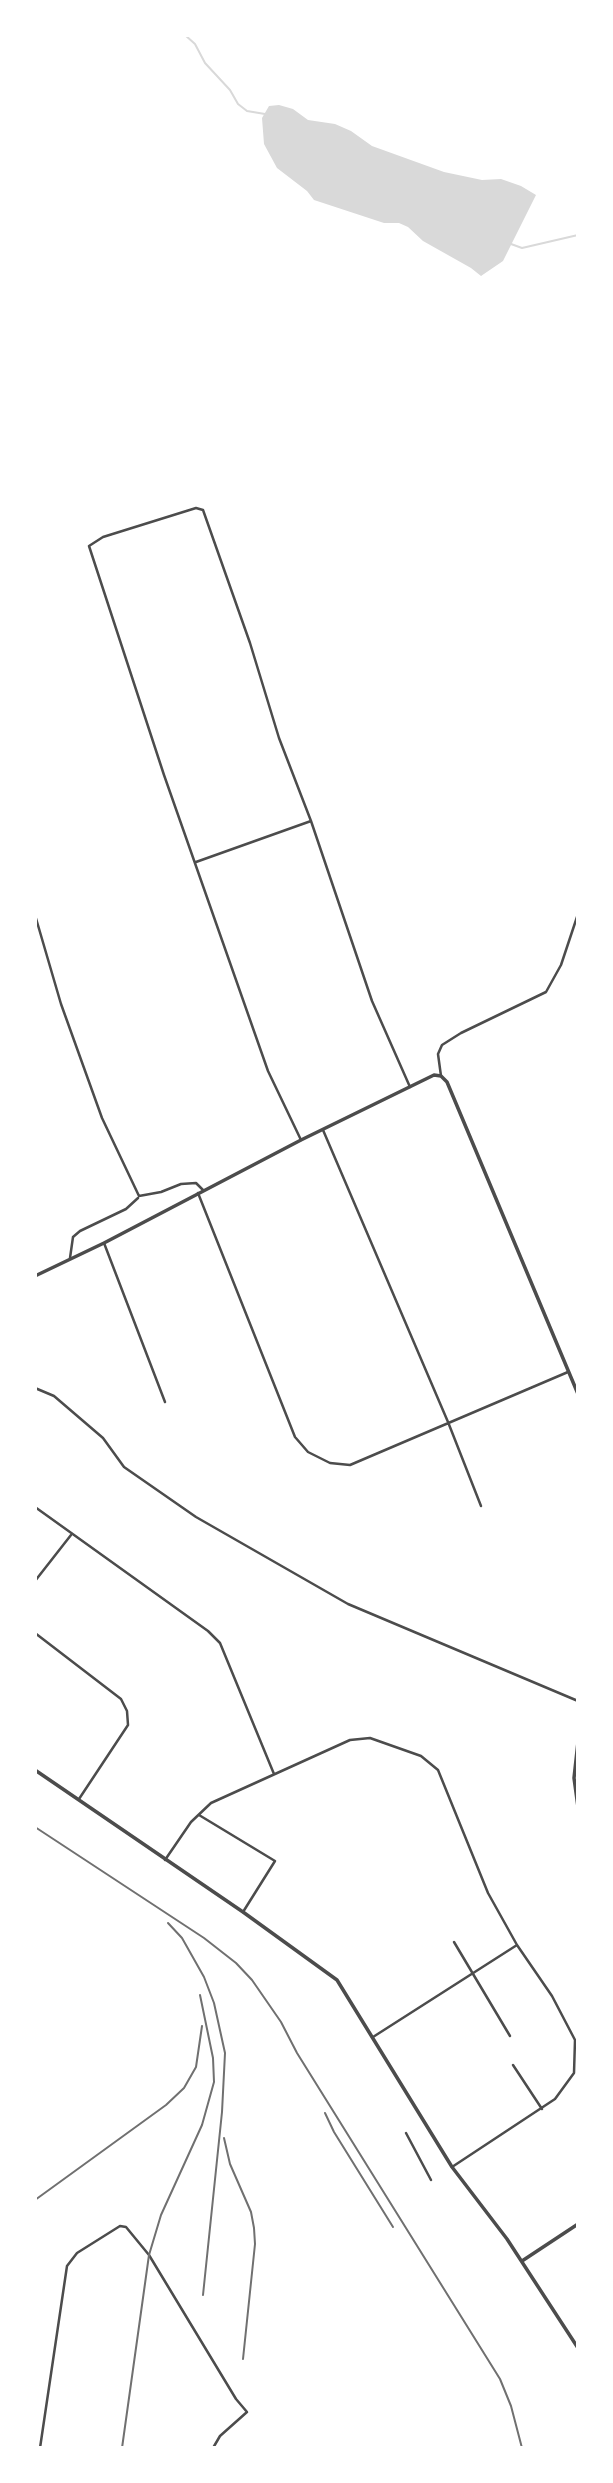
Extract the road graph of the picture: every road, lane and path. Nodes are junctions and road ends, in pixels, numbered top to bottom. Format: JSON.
{"nodes":[{"id":1,"x":311,"y":821,"type":"junction"},
{"id":2,"x":196,"y":862,"type":"junction"},
{"id":3,"x":578,"y":914,"type":"edge"},
{"id":4,"x":35,"y":915,"type":"edge"},
{"id":5,"x":441,"y":1076,"type":"junction"},
{"id":6,"x":410,"y":1087,"type":"junction"},
{"id":7,"x":323,"y":1130,"type":"junction"},
{"id":8,"x":301,"y":1140,"type":"junction"},
{"id":9,"x":200,"y":1192,"type":"junction"},
{"id":10,"x":139,"y":1196,"type":"junction"},
{"id":11,"x":104,"y":1243,"type":"junction"},
{"id":12,"x":70,"y":1258,"type":"junction"},
{"id":13,"x":35,"y":1276,"type":"edge"},
{"id":14,"x":568,"y":1372,"type":"junction"},
{"id":15,"x":35,"y":1388,"type":"edge"},
{"id":16,"x":578,"y":1394,"type":"edge"},
{"id":17,"x":165,"y":1402,"type":"dead end"},
{"id":18,"x":448,"y":1422,"type":"junction"},
{"id":19,"x":481,"y":1506,"type":"dead end"},
{"id":20,"x":35,"y":1507,"type":"edge"},
{"id":21,"x":71,"y":1535,"type":"junction"},
{"id":22,"x":35,"y":1581,"type":"edge"},
{"id":23,"x":35,"y":1633,"type":"edge"},
{"id":24,"x":578,"y":1701,"type":"edge"},
{"id":25,"x":578,"y":1742,"type":"edge"},
{"id":26,"x":35,"y":1770,"type":"edge"},
{"id":27,"x":274,"y":1774,"type":"junction"},
{"id":28,"x":78,"y":1800,"type":"junction"},
{"id":29,"x":578,"y":1807,"type":"edge"},
{"id":30,"x":199,"y":1815,"type":"junction"},
{"id":31,"x":165,"y":1860,"type":"junction"},
{"id":32,"x":243,"y":1912,"type":"junction"},
{"id":33,"x":454,"y":1942,"type":"dead end"},
{"id":34,"x":517,"y":1945,"type":"junction"},
{"id":35,"x":474,"y":1973,"type":"junction"},
{"id":36,"x":510,"y":2036,"type":"dead end"},
{"id":37,"x":373,"y":2037,"type":"junction"},
{"id":38,"x":576,"y":2039,"type":"edge"},
{"id":39,"x":513,"y":2065,"type":"dead end"},
{"id":40,"x":542,"y":2109,"type":"junction"},
{"id":41,"x":406,"y":2133,"type":"dead end"},
{"id":42,"x":452,"y":2167,"type":"junction"},
{"id":43,"x":431,"y":2180,"type":"dead end"},
{"id":44,"x":578,"y":2224,"type":"edge"},
{"id":45,"x":522,"y":2261,"type":"junction"},
{"id":46,"x":578,"y":2348,"type":"edge"},
{"id":47,"x":40,"y":2448,"type":"edge"},
{"id":48,"x":213,"y":2448,"type":"edge"}],
"edges":[{"from":1,"to":2,"type":"street"},
{"from":1,"to":2,"type":"street"},
{"from":1,"to":6,"type":"street"},
{"from":2,"to":8,"type":"street"},
{"from":3,"to":5,"type":"street"},
{"from":4,"to":10,"type":"street"},
{"from":5,"to":6,"type":"street"},
{"from":5,"to":14,"type":"street"},
{"from":6,"to":7,"type":"street"},
{"from":7,"to":8,"type":"street"},
{"from":7,"to":18,"type":"street"},
{"from":8,"to":9,"type":"street"},
{"from":9,"to":10,"type":"street"},
{"from":9,"to":11,"type":"street"},
{"from":9,"to":18,"type":"street"},
{"from":10,"to":12,"type":"street"},
{"from":11,"to":12,"type":"street"},
{"from":11,"to":17,"type":"street"},
{"from":12,"to":13,"type":"street"},
{"from":14,"to":16,"type":"street"},
{"from":14,"to":18,"type":"street"},
{"from":15,"to":24,"type":"street"},
{"from":18,"to":19,"type":"street"},
{"from":20,"to":21,"type":"street"},
{"from":21,"to":22,"type":"street"},
{"from":21,"to":27,"type":"street"},
{"from":23,"to":28,"type":"street"},
{"from":25,"to":29,"type":"street"},
{"from":26,"to":28,"type":"street"},
{"from":27,"to":30,"type":"street"},
{"from":27,"to":34,"type":"street"},
{"from":28,"to":31,"type":"street"},
{"from":30,"to":31,"type":"street"},
{"from":30,"to":32,"type":"street"},
{"from":31,"to":32,"type":"street"},
{"from":32,"to":37,"type":"street"},
{"from":33,"to":35,"type":"street"},
{"from":34,"to":35,"type":"street"},
{"from":34,"to":38,"type":"street"},
{"from":35,"to":36,"type":"street"},
{"from":35,"to":37,"type":"street"},
{"from":37,"to":42,"type":"street"},
{"from":38,"to":40,"type":"street"},
{"from":39,"to":40,"type":"street"},
{"from":40,"to":42,"type":"street"},
{"from":41,"to":43,"type":"street"},
{"from":42,"to":45,"type":"street"},
{"from":44,"to":45,"type":"street"},
{"from":45,"to":46,"type":"street"},
{"from":47,"to":48,"type":"street"}]}
